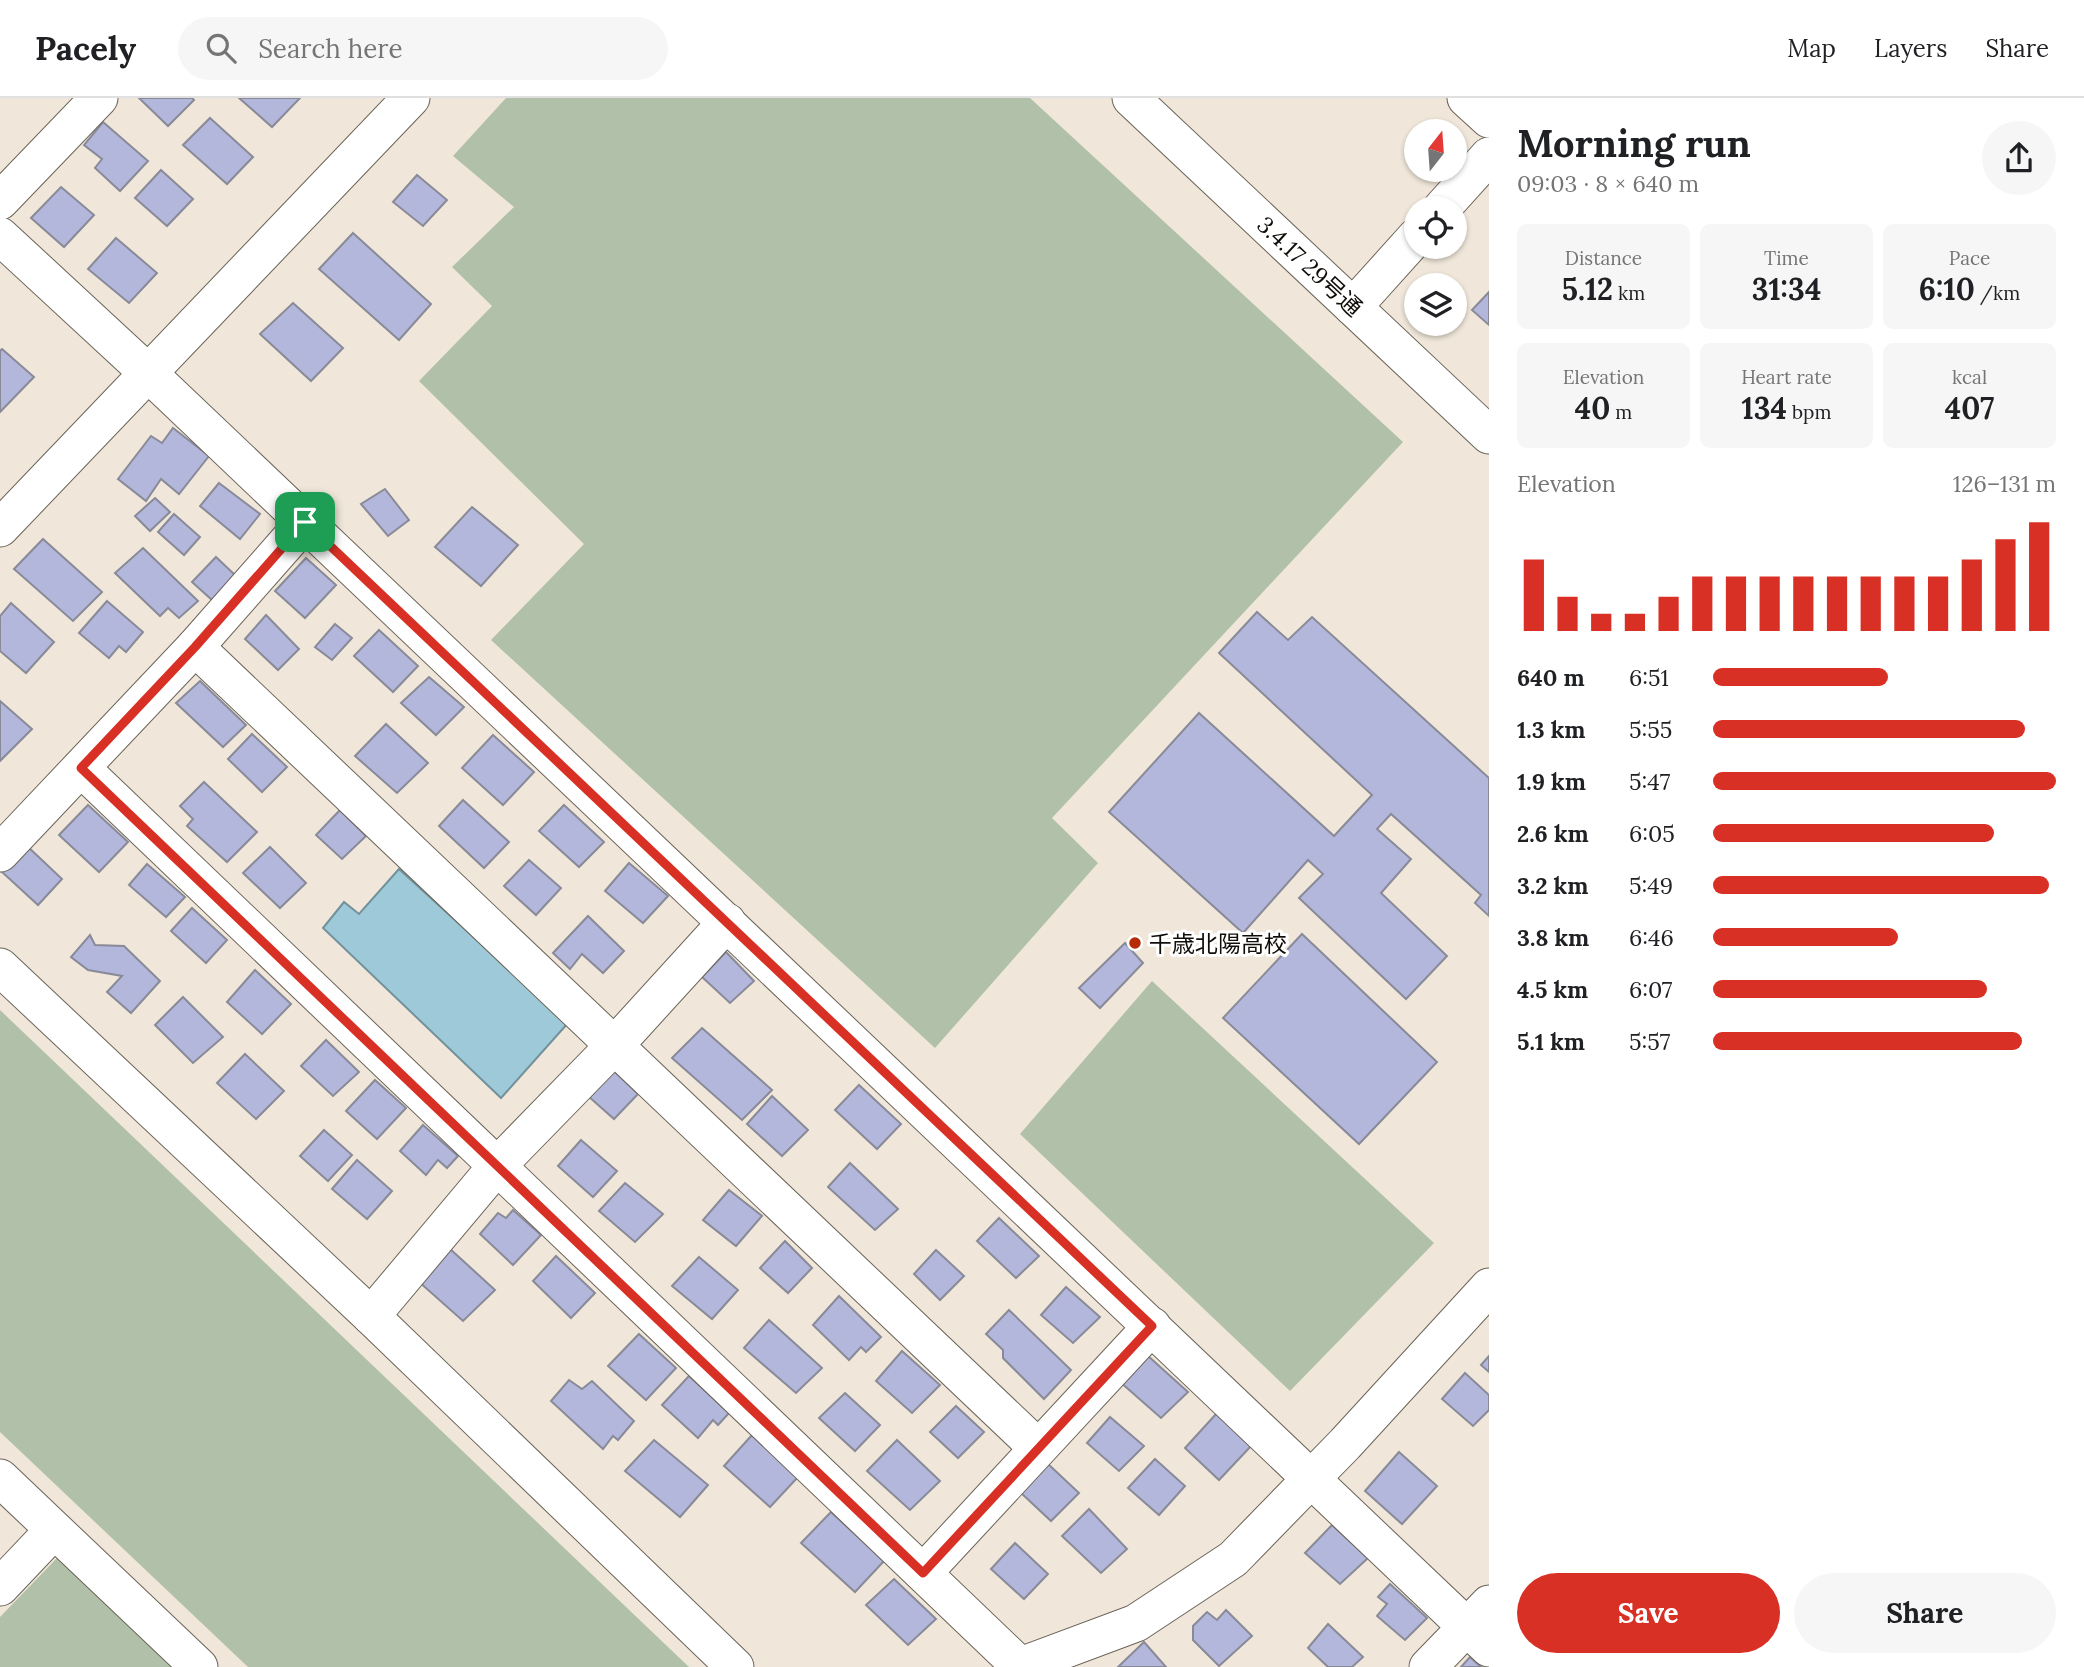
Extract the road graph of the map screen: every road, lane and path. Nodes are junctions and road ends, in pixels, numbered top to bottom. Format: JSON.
{"nodes":[{"id":1,"x":99,"y":98,"type":"edge"},
{"id":2,"x":411,"y":98,"type":"edge"},
{"id":3,"x":1131,"y":98,"type":"edge"},
{"id":4,"x":1466,"y":98,"type":"edge"},
{"id":5,"x":1489,"y":120,"type":"edge"},
{"id":6,"x":1489,"y":156,"type":"edge"},
{"id":7,"x":1453,"y":196,"type":"edge"},
{"id":8,"x":0,"y":201,"type":"edge"},
{"id":9,"x":0,"y":236,"type":"edge"},
{"id":10,"x":1404,"y":250,"type":"edge"},
{"id":11,"x":1353,"y":307,"type":"junction"},
{"id":12,"x":147,"y":372,"type":"junction"},
{"id":13,"x":1489,"y":435,"type":"edge"},
{"id":14,"x":305,"y":522,"type":"junction"},
{"id":15,"x":0,"y":528,"type":"edge"},
{"id":16,"x":195,"y":647,"type":"junction"},
{"id":17,"x":81,"y":768,"type":"junction"},
{"id":18,"x":0,"y":853,"type":"edge"},
{"id":19,"x":727,"y":922,"type":"junction"},
{"id":20,"x":0,"y":967,"type":"edge"},
{"id":21,"x":614,"y":1046,"type":"junction"},
{"id":22,"x":496,"y":1166,"type":"junction"},
{"id":23,"x":1489,"y":1287,"type":"edge"},
{"id":24,"x":371,"y":1316,"type":"junction"},
{"id":25,"x":1152,"y":1326,"type":"junction"},
{"id":26,"x":1038,"y":1448,"type":"junction"},
{"id":27,"x":0,"y":1478,"type":"edge"},
{"id":28,"x":1313,"y":1479,"type":"junction"},
{"id":29,"x":54,"y":1530,"type":"junction"},
{"id":30,"x":923,"y":1573,"type":"junction"},
{"id":31,"x":0,"y":1587,"type":"edge"},
{"id":32,"x":1482,"y":1626,"type":"edge"},
{"id":33,"x":199,"y":1667,"type":"edge"},
{"id":34,"x":735,"y":1667,"type":"edge"},
{"id":35,"x":1020,"y":1667,"type":"edge"},
{"id":36,"x":1428,"y":1667,"type":"edge"}],
"edges":[{"from":1,"to":8,"type":"street"},
{"from":2,"to":12,"type":"street"},
{"from":3,"to":11,"type":"street","name":"3.4.17 29号通"},
{"from":4,"to":5,"type":"street"},
{"from":6,"to":7,"type":"street"},
{"from":9,"to":12,"type":"street"},
{"from":10,"to":11,"type":"street"},
{"from":11,"to":13,"type":"street","name":"3.4.17 29号通"},
{"from":12,"to":14,"type":"street"},
{"from":12,"to":15,"type":"street"},
{"from":14,"to":16,"type":"street"},
{"from":14,"to":19,"type":"street"},
{"from":16,"to":17,"type":"street"},
{"from":16,"to":21,"type":"street"},
{"from":17,"to":18,"type":"street"},
{"from":17,"to":22,"type":"street"},
{"from":19,"to":21,"type":"street"},
{"from":19,"to":25,"type":"street"},
{"from":20,"to":24,"type":"street"},
{"from":21,"to":22,"type":"street"},
{"from":21,"to":26,"type":"street"},
{"from":22,"to":24,"type":"street"},
{"from":22,"to":30,"type":"street"},
{"from":23,"to":28,"type":"street"},
{"from":24,"to":34,"type":"street"},
{"from":25,"to":26,"type":"street"},
{"from":25,"to":28,"type":"street"},
{"from":26,"to":30,"type":"street"},
{"from":27,"to":29,"type":"street"},
{"from":28,"to":32,"type":"street"},
{"from":28,"to":35,"type":"street"},
{"from":29,"to":31,"type":"street"},
{"from":29,"to":33,"type":"street"},
{"from":30,"to":35,"type":"street"},
{"from":32,"to":36,"type":"street"}]}
